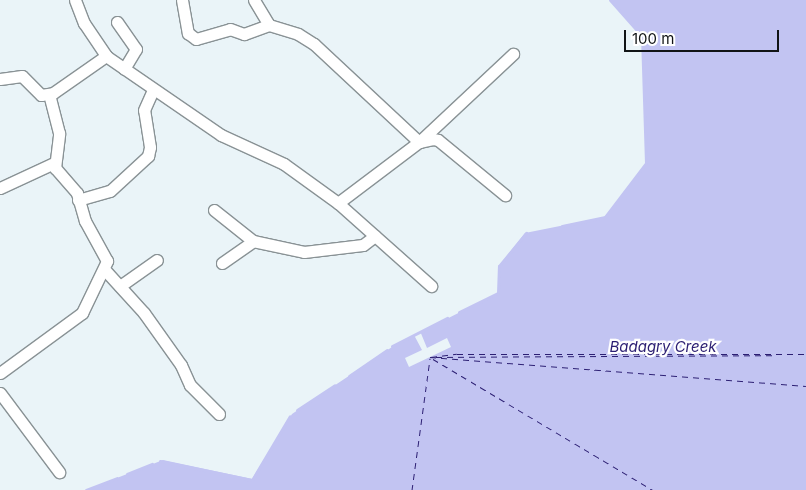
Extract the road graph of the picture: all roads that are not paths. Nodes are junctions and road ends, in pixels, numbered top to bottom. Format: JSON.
{"nodes":[{"id":1,"x":75,"y":0,"type":"edge"},
{"id":2,"x":182,"y":0,"type":"edge"},
{"id":3,"x":254,"y":0,"type":"edge"},
{"id":4,"x":117,"y":22,"type":"dead end"},
{"id":5,"x":269,"y":25,"type":"junction"},
{"id":6,"x":513,"y":54,"type":"dead end"},
{"id":7,"x":106,"y":56,"type":"junction"},
{"id":8,"x":124,"y":69,"type":"junction"},
{"id":9,"x":0,"y":78,"type":"edge"},
{"id":10,"x":153,"y":90,"type":"junction"},
{"id":11,"x":49,"y":94,"type":"junction"},
{"id":12,"x":420,"y":142,"type":"junction"},
{"id":13,"x":54,"y":164,"type":"junction"},
{"id":14,"x":0,"y":188,"type":"edge"},
{"id":15,"x":505,"y":195,"type":"dead end"},
{"id":16,"x":78,"y":200,"type":"junction"},
{"id":17,"x":338,"y":203,"type":"junction"},
{"id":18,"x":214,"y":210,"type":"dead end"},
{"id":19,"x":375,"y":236,"type":"junction"},
{"id":20,"x":253,"y":241,"type":"junction"},
{"id":21,"x":157,"y":260,"type":"dead end"},
{"id":22,"x":222,"y":263,"type":"dead end"},
{"id":23,"x":104,"y":269,"type":"junction"},
{"id":24,"x":120,"y":286,"type":"junction"},
{"id":25,"x":431,"y":286,"type":"dead end"},
{"id":26,"x":0,"y":373,"type":"edge"},
{"id":27,"x":0,"y":393,"type":"edge"},
{"id":28,"x":219,"y":414,"type":"dead end"},
{"id":29,"x":59,"y":472,"type":"dead end"}],
"edges":[{"from":1,"to":7,"type":"street"},
{"from":2,"to":5,"type":"street"},
{"from":3,"to":5,"type":"street"},
{"from":4,"to":8,"type":"street"},
{"from":5,"to":12,"type":"street"},
{"from":6,"to":12,"type":"street"},
{"from":7,"to":8,"type":"street"},
{"from":7,"to":11,"type":"street"},
{"from":8,"to":10,"type":"street"},
{"from":9,"to":11,"type":"street"},
{"from":10,"to":16,"type":"street"},
{"from":10,"to":17,"type":"street"},
{"from":11,"to":13,"type":"street"},
{"from":12,"to":15,"type":"street"},
{"from":12,"to":17,"type":"street"},
{"from":13,"to":14,"type":"street"},
{"from":13,"to":16,"type":"street"},
{"from":16,"to":23,"type":"street"},
{"from":17,"to":19,"type":"street"},
{"from":18,"to":20,"type":"street"},
{"from":19,"to":20,"type":"street"},
{"from":19,"to":25,"type":"street"},
{"from":20,"to":22,"type":"street"},
{"from":21,"to":24,"type":"street"},
{"from":23,"to":24,"type":"street"},
{"from":23,"to":26,"type":"street"},
{"from":24,"to":28,"type":"street"},
{"from":27,"to":29,"type":"street"}]}
